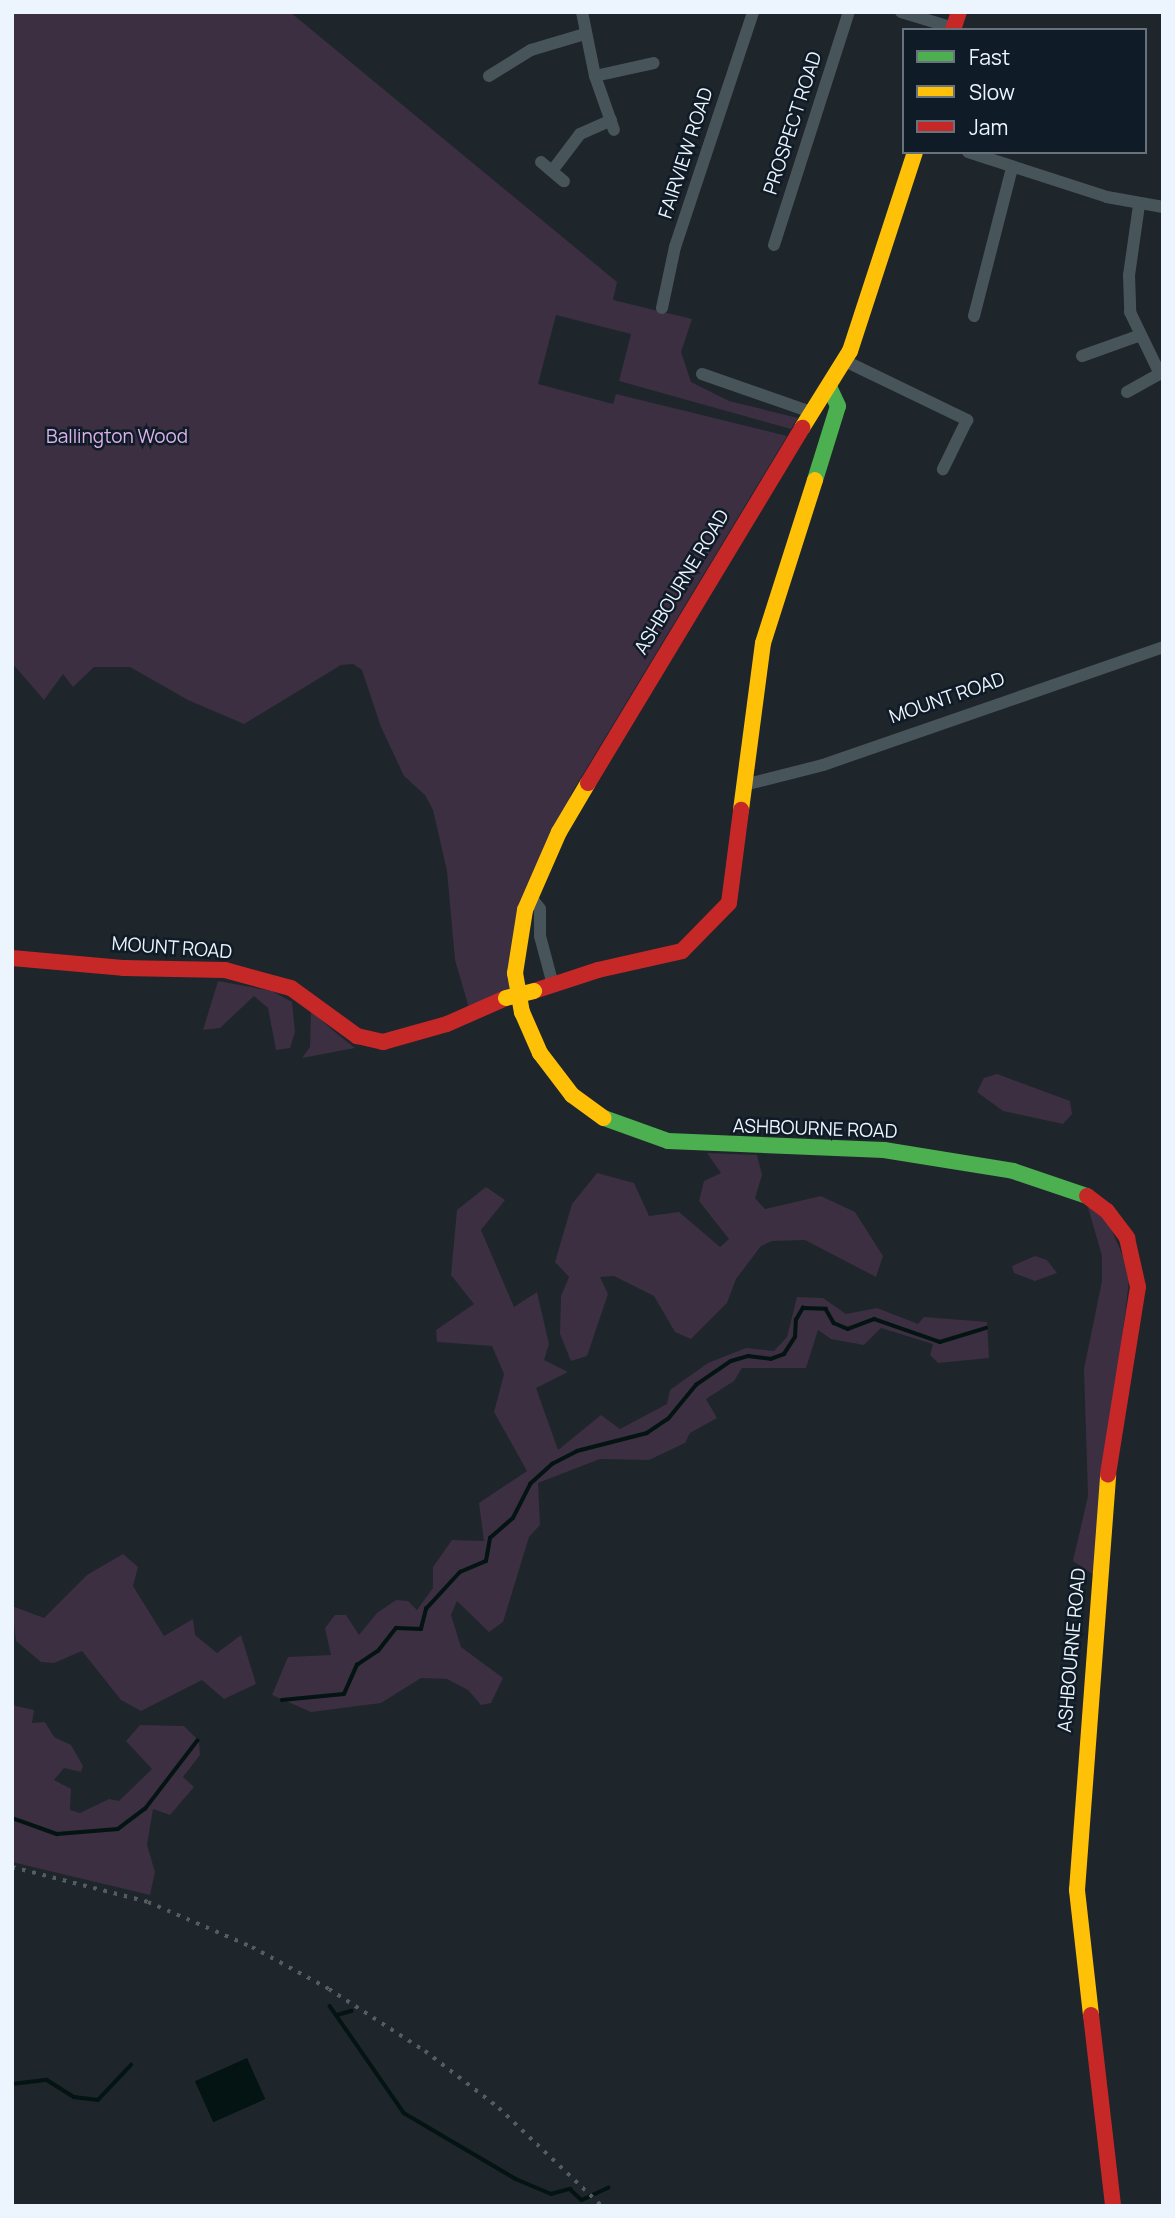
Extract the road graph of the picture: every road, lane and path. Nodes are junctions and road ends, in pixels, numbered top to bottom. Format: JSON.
{"nodes":[{"id":1,"x":582,"y":12,"type":"edge"},
{"id":2,"x":752,"y":12,"type":"edge"},
{"id":3,"x":849,"y":12,"type":"edge"},
{"id":4,"x":901,"y":12,"type":"edge"},
{"id":5,"x":956,"y":23,"type":"edge"},
{"id":6,"x":585,"y":34,"type":"junction"},
{"id":7,"x":648,"y":68,"type":"dead end"},
{"id":8,"x":498,"y":75,"type":"dead end"},
{"id":9,"x":595,"y":76,"type":"junction"},
{"id":10,"x":914,"y":154,"type":"edge"},
{"id":11,"x":974,"y":154,"type":"edge"},
{"id":12,"x":541,"y":162,"type":"dead end"},
{"id":13,"x":1012,"y":167,"type":"junction"},
{"id":14,"x":552,"y":171,"type":"junction"},
{"id":15,"x":564,"y":181,"type":"dead end"},
{"id":16,"x":1139,"y":205,"type":"junction"},
{"id":17,"x":1163,"y":207,"type":"edge"},
{"id":18,"x":774,"y":245,"type":"dead end"},
{"id":19,"x":662,"y":308,"type":"dead end"},
{"id":20,"x":973,"y":317,"type":"dead end"},
{"id":21,"x":1138,"y":336,"type":"junction"},
{"id":22,"x":1082,"y":356,"type":"dead end"},
{"id":23,"x":845,"y":361,"type":"junction"},
{"id":24,"x":1161,"y":373,"type":"edge"},
{"id":25,"x":702,"y":374,"type":"dead end"},
{"id":26,"x":829,"y":387,"type":"junction"},
{"id":27,"x":1127,"y":392,"type":"dead end"},
{"id":28,"x":811,"y":412,"type":"junction"},
{"id":29,"x":943,"y":469,"type":"dead end"},
{"id":30,"x":1163,"y":647,"type":"edge"},
{"id":31,"x":744,"y":785,"type":"junction"},
{"id":32,"x":530,"y":895,"type":"junction"},
{"id":33,"x":12,"y":958,"type":"edge"},
{"id":34,"x":553,"y":985,"type":"junction"},
{"id":35,"x":1113,"y":2206,"type":"edge"}],
"edges":[{"from":1,"to":6,"type":"street"},
{"from":2,"to":19,"type":"street","name":"FAIRVIEW ROAD"},
{"from":3,"to":18,"type":"street","name":"PROSPECT ROAD"},
{"from":4,"to":5,"type":"street"},
{"from":6,"to":8,"type":"street"},
{"from":6,"to":9,"type":"street"},
{"from":7,"to":9,"type":"street"},
{"from":9,"to":14,"type":"street"},
{"from":10,"to":23,"type":"main road","name":"ASHBOURNE ROAD"},
{"from":11,"to":13,"type":"street"},
{"from":12,"to":14,"type":"street"},
{"from":13,"to":16,"type":"street"},
{"from":13,"to":20,"type":"street"},
{"from":14,"to":15,"type":"street"},
{"from":16,"to":17,"type":"street"},
{"from":16,"to":21,"type":"street"},
{"from":21,"to":22,"type":"street"},
{"from":21,"to":24,"type":"street"},
{"from":23,"to":26,"type":"main road","name":"ASHBOURNE ROAD"},
{"from":23,"to":29,"type":"street"},
{"from":24,"to":27,"type":"street"},
{"from":25,"to":28,"type":"street"},
{"from":26,"to":28,"type":"main road","name":"ASHBOURNE ROAD"},
{"from":26,"to":31,"type":"main road","name":"MOUNT ROAD"},
{"from":28,"to":32,"type":"main road","name":"ASHBOURNE ROAD"},
{"from":30,"to":31,"type":"street","name":"MOUNT ROAD"},
{"from":31,"to":34,"type":"main road","name":"MOUNT ROAD"},
{"from":32,"to":34,"type":"street"},
{"from":32,"to":35,"type":"main road","name":"ASHBOURNE ROAD"},
{"from":33,"to":34,"type":"main road","name":"MOUNT ROAD","bridge":true}]}
